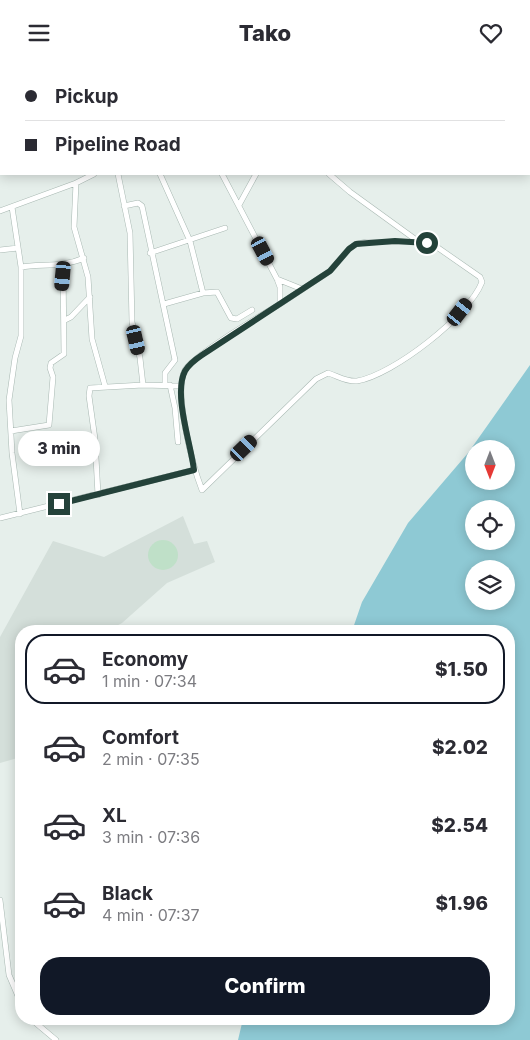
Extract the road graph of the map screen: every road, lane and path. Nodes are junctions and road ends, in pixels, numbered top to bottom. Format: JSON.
{"nodes":[{"id":1,"x":92,"y":175,"type":"edge"},
{"id":2,"x":118,"y":175,"type":"edge"},
{"id":3,"x":160,"y":175,"type":"edge"},
{"id":4,"x":223,"y":175,"type":"edge"},
{"id":5,"x":255,"y":175,"type":"edge"},
{"id":6,"x":331,"y":175,"type":"edge"},
{"id":7,"x":76,"y":183,"type":"junction"},
{"id":8,"x":239,"y":205,"type":"junction"},
{"id":9,"x":124,"y":206,"type":"junction"},
{"id":10,"x":12,"y":207,"type":"junction"},
{"id":11,"x":0,"y":211,"type":"edge"},
{"id":12,"x":226,"y":228,"type":"dead end"},
{"id":13,"x":190,"y":241,"type":"junction"},
{"id":14,"x":420,"y":242,"type":"junction"},
{"id":15,"x":18,"y":247,"type":"junction"},
{"id":16,"x":0,"y":250,"type":"edge"},
{"id":17,"x":150,"y":253,"type":"junction"},
{"id":18,"x":84,"y":258,"type":"junction"},
{"id":19,"x":63,"y":265,"type":"junction"},
{"id":20,"x":21,"y":267,"type":"junction"},
{"id":21,"x":277,"y":279,"type":"junction"},
{"id":22,"x":302,"y":289,"type":"junction"},
{"id":23,"x":203,"y":293,"type":"junction"},
{"id":24,"x":90,"y":297,"type":"junction"},
{"id":25,"x":164,"y":304,"type":"junction"},
{"id":26,"x":280,"y":304,"type":"junction"},
{"id":27,"x":252,"y":310,"type":"dead end"},
{"id":28,"x":65,"y":320,"type":"junction"},
{"id":29,"x":143,"y":385,"type":"junction"},
{"id":30,"x":168,"y":385,"type":"junction"},
{"id":31,"x":105,"y":386,"type":"junction"},
{"id":32,"x":181,"y":386,"type":"junction"},
{"id":33,"x":11,"y":431,"type":"junction"},
{"id":34,"x":178,"y":442,"type":"dead end"},
{"id":35,"x":194,"y":470,"type":"junction"},
{"id":36,"x":98,"y":495,"type":"junction"},
{"id":37,"x":20,"y":514,"type":"junction"},
{"id":38,"x":0,"y":518,"type":"edge"},
{"id":39,"x":0,"y":900,"type":"edge"},
{"id":40,"x":15,"y":989,"type":"edge"},
{"id":41,"x":38,"y":1025,"type":"edge"},
{"id":42,"x":56,"y":1040,"type":"edge"}],
"edges":[{"from":1,"to":7,"type":"street"},
{"from":2,"to":9,"type":"street"},
{"from":3,"to":13,"type":"street"},
{"from":4,"to":8,"type":"street"},
{"from":5,"to":8,"type":"street"},
{"from":6,"to":14,"type":"street"},
{"from":7,"to":10,"type":"street"},
{"from":7,"to":18,"type":"street"},
{"from":8,"to":21,"type":"street"},
{"from":9,"to":17,"type":"street"},
{"from":9,"to":29,"type":"street"},
{"from":10,"to":11,"type":"street"},
{"from":10,"to":15,"type":"street"},
{"from":12,"to":13,"type":"street"},
{"from":13,"to":17,"type":"street"},
{"from":13,"to":23,"type":"street"},
{"from":14,"to":22,"type":"street"},
{"from":14,"to":35,"type":"street"},
{"from":15,"to":16,"type":"street"},
{"from":15,"to":20,"type":"street"},
{"from":17,"to":25,"type":"street"},
{"from":18,"to":19,"type":"street"},
{"from":18,"to":24,"type":"street"},
{"from":19,"to":20,"type":"street"},
{"from":19,"to":28,"type":"street"},
{"from":20,"to":33,"type":"street"},
{"from":21,"to":22,"type":"street"},
{"from":21,"to":26,"type":"street"},
{"from":22,"to":26,"type":"street"},
{"from":23,"to":25,"type":"street"},
{"from":23,"to":27,"type":"street"},
{"from":24,"to":28,"type":"street"},
{"from":24,"to":31,"type":"street"},
{"from":25,"to":30,"type":"street"},
{"from":26,"to":32,"type":"street"},
{"from":28,"to":33,"type":"street"},
{"from":29,"to":30,"type":"street"},
{"from":29,"to":31,"type":"street"},
{"from":30,"to":32,"type":"street"},
{"from":30,"to":34,"type":"street"},
{"from":31,"to":36,"type":"street"},
{"from":32,"to":35,"type":"street"},
{"from":33,"to":37,"type":"street"},
{"from":35,"to":36,"type":"street"},
{"from":36,"to":37,"type":"street"},
{"from":37,"to":38,"type":"street"},
{"from":39,"to":40,"type":"street"},
{"from":41,"to":42,"type":"street"}]}
